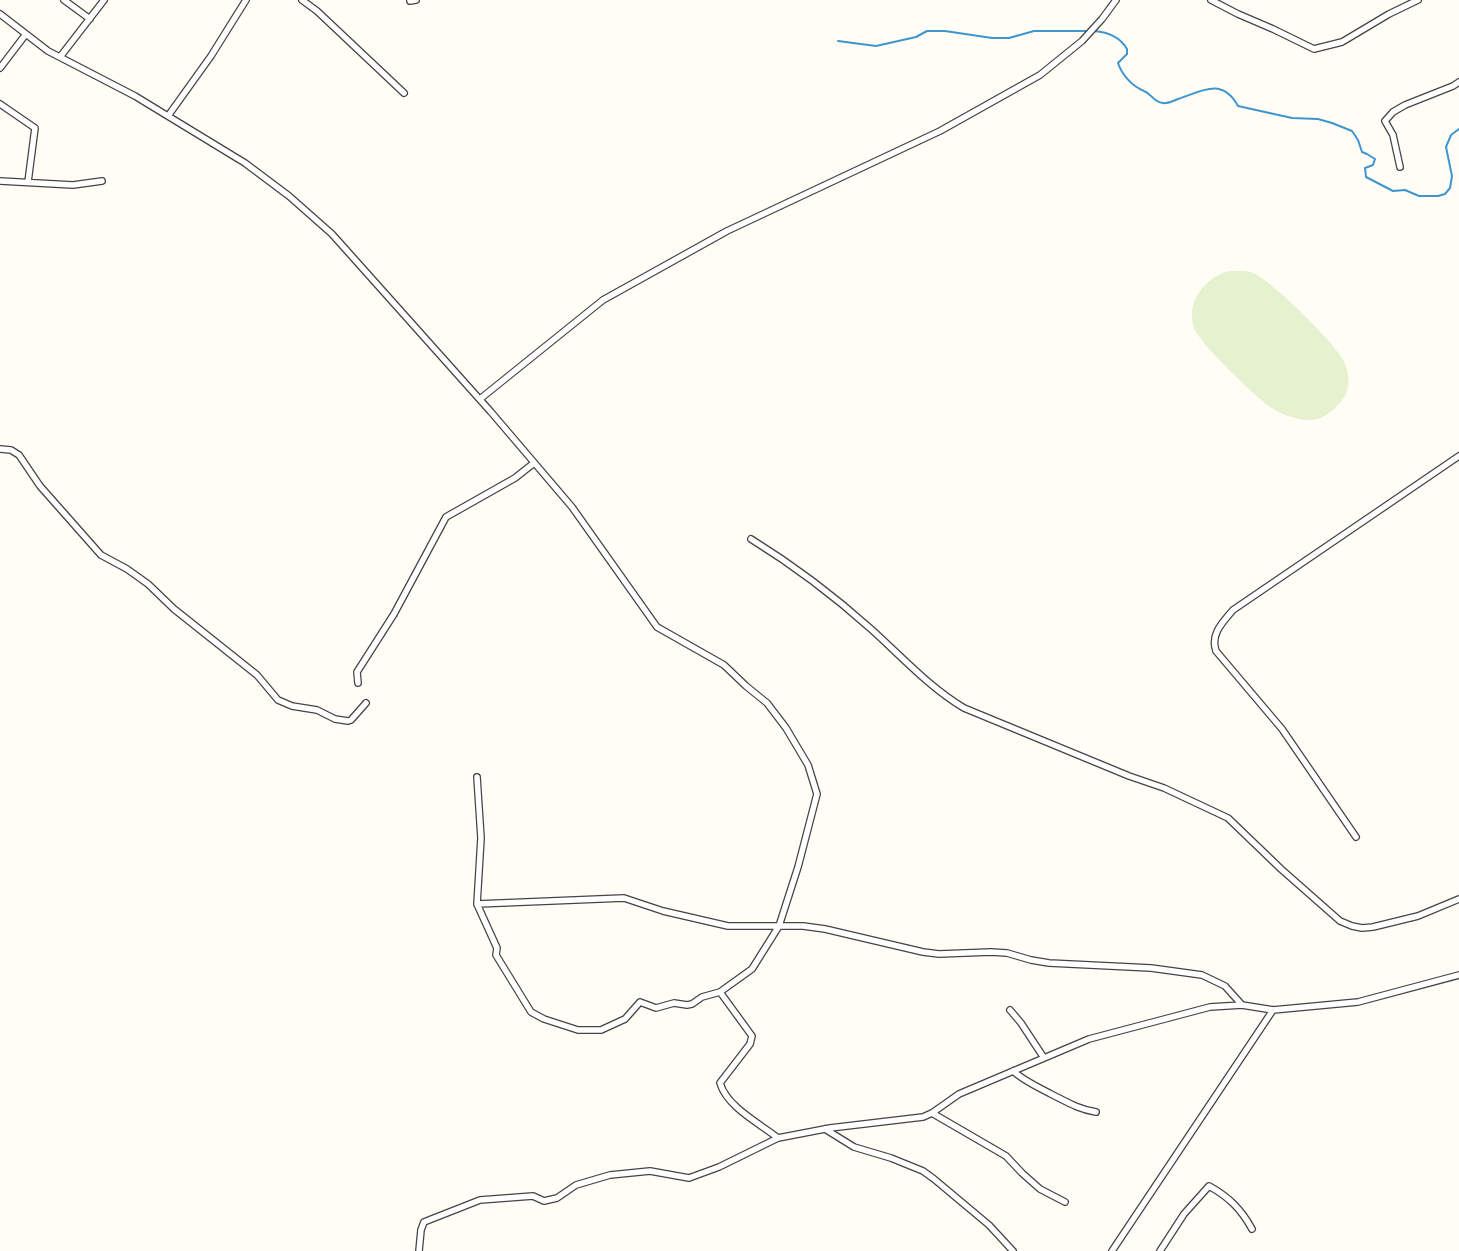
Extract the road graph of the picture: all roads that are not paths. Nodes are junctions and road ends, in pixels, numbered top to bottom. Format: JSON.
{"nodes":[{"id":1,"x":64,"y":0,"type":"edge"},
{"id":2,"x":104,"y":0,"type":"edge"},
{"id":3,"x":246,"y":0,"type":"edge"},
{"id":4,"x":302,"y":0,"type":"edge"},
{"id":5,"x":1116,"y":0,"type":"edge"},
{"id":6,"x":1211,"y":0,"type":"edge"},
{"id":7,"x":1418,"y":0,"type":"edge"},
{"id":8,"x":0,"y":14,"type":"edge"},
{"id":9,"x":90,"y":19,"type":"junction"},
{"id":10,"x":26,"y":34,"type":"junction"},
{"id":11,"x":60,"y":57,"type":"junction"},
{"id":12,"x":0,"y":68,"type":"edge"},
{"id":13,"x":1459,"y":82,"type":"edge"},
{"id":14,"x":1456,"y":86,"type":"edge"},
{"id":15,"x":404,"y":93,"type":"dead end"},
{"id":16,"x":0,"y":104,"type":"edge"},
{"id":17,"x":168,"y":116,"type":"junction"},
{"id":18,"x":1400,"y":167,"type":"dead end"},
{"id":19,"x":0,"y":180,"type":"edge"},
{"id":20,"x":102,"y":181,"type":"dead end"},
{"id":21,"x":28,"y":182,"type":"junction"},
{"id":22,"x":480,"y":399,"type":"junction"},
{"id":23,"x":0,"y":449,"type":"edge"},
{"id":24,"x":1457,"y":458,"type":"edge"},
{"id":25,"x":534,"y":463,"type":"junction"},
{"id":26,"x":751,"y":539,"type":"dead end"},
{"id":27,"x":358,"y":683,"type":"dead end"},
{"id":28,"x":366,"y":703,"type":"dead end"},
{"id":29,"x":477,"y":777,"type":"dead end"},
{"id":30,"x":1356,"y":836,"type":"dead end"},
{"id":31,"x":1459,"y":899,"type":"edge"},
{"id":32,"x":477,"y":904,"type":"junction"},
{"id":33,"x":779,"y":926,"type":"junction"},
{"id":34,"x":1459,"y":975,"type":"edge"},
{"id":35,"x":720,"y":992,"type":"junction"},
{"id":36,"x":1242,"y":1005,"type":"junction"},
{"id":37,"x":1010,"y":1010,"type":"dead end"},
{"id":38,"x":1273,"y":1010,"type":"junction"},
{"id":39,"x":1044,"y":1058,"type":"junction"},
{"id":40,"x":1013,"y":1071,"type":"junction"},
{"id":41,"x":1096,"y":1112,"type":"dead end"},
{"id":42,"x":932,"y":1113,"type":"junction"},
{"id":43,"x":825,"y":1129,"type":"junction"},
{"id":44,"x":778,"y":1138,"type":"junction"},
{"id":45,"x":1065,"y":1202,"type":"dead end"},
{"id":46,"x":1252,"y":1229,"type":"dead end"},
{"id":47,"x":419,"y":1251,"type":"edge"},
{"id":48,"x":1013,"y":1251,"type":"edge"},
{"id":49,"x":1112,"y":1251,"type":"edge"},
{"id":50,"x":1160,"y":1251,"type":"edge"}],
"edges":[{"from":1,"to":9,"type":"street"},
{"from":2,"to":9,"type":"street"},
{"from":3,"to":17,"type":"street"},
{"from":4,"to":15,"type":"street"},
{"from":5,"to":22,"type":"street"},
{"from":6,"to":7,"type":"street"},
{"from":8,"to":10,"type":"street"},
{"from":9,"to":11,"type":"street"},
{"from":10,"to":11,"type":"street"},
{"from":10,"to":12,"type":"street"},
{"from":11,"to":17,"type":"street"},
{"from":13,"to":14,"type":"street"},
{"from":14,"to":18,"type":"street"},
{"from":16,"to":21,"type":"street"},
{"from":17,"to":22,"type":"street"},
{"from":19,"to":21,"type":"street"},
{"from":20,"to":21,"type":"street"},
{"from":22,"to":25,"type":"street"},
{"from":23,"to":28,"type":"street"},
{"from":24,"to":30,"type":"street"},
{"from":25,"to":27,"type":"street"},
{"from":25,"to":33,"type":"street"},
{"from":26,"to":31,"type":"street"},
{"from":29,"to":32,"type":"street"},
{"from":32,"to":33,"type":"street"},
{"from":32,"to":35,"type":"street"},
{"from":33,"to":35,"type":"street"},
{"from":33,"to":36,"type":"street"},
{"from":34,"to":38,"type":"street"},
{"from":35,"to":44,"type":"street"},
{"from":36,"to":38,"type":"street"},
{"from":36,"to":39,"type":"street"},
{"from":37,"to":39,"type":"street"},
{"from":38,"to":49,"type":"street"},
{"from":39,"to":40,"type":"street"},
{"from":40,"to":41,"type":"street"},
{"from":40,"to":42,"type":"street"},
{"from":42,"to":43,"type":"street"},
{"from":42,"to":45,"type":"street"},
{"from":43,"to":44,"type":"street"},
{"from":43,"to":48,"type":"street"},
{"from":44,"to":47,"type":"street"},
{"from":46,"to":50,"type":"street"}]}
